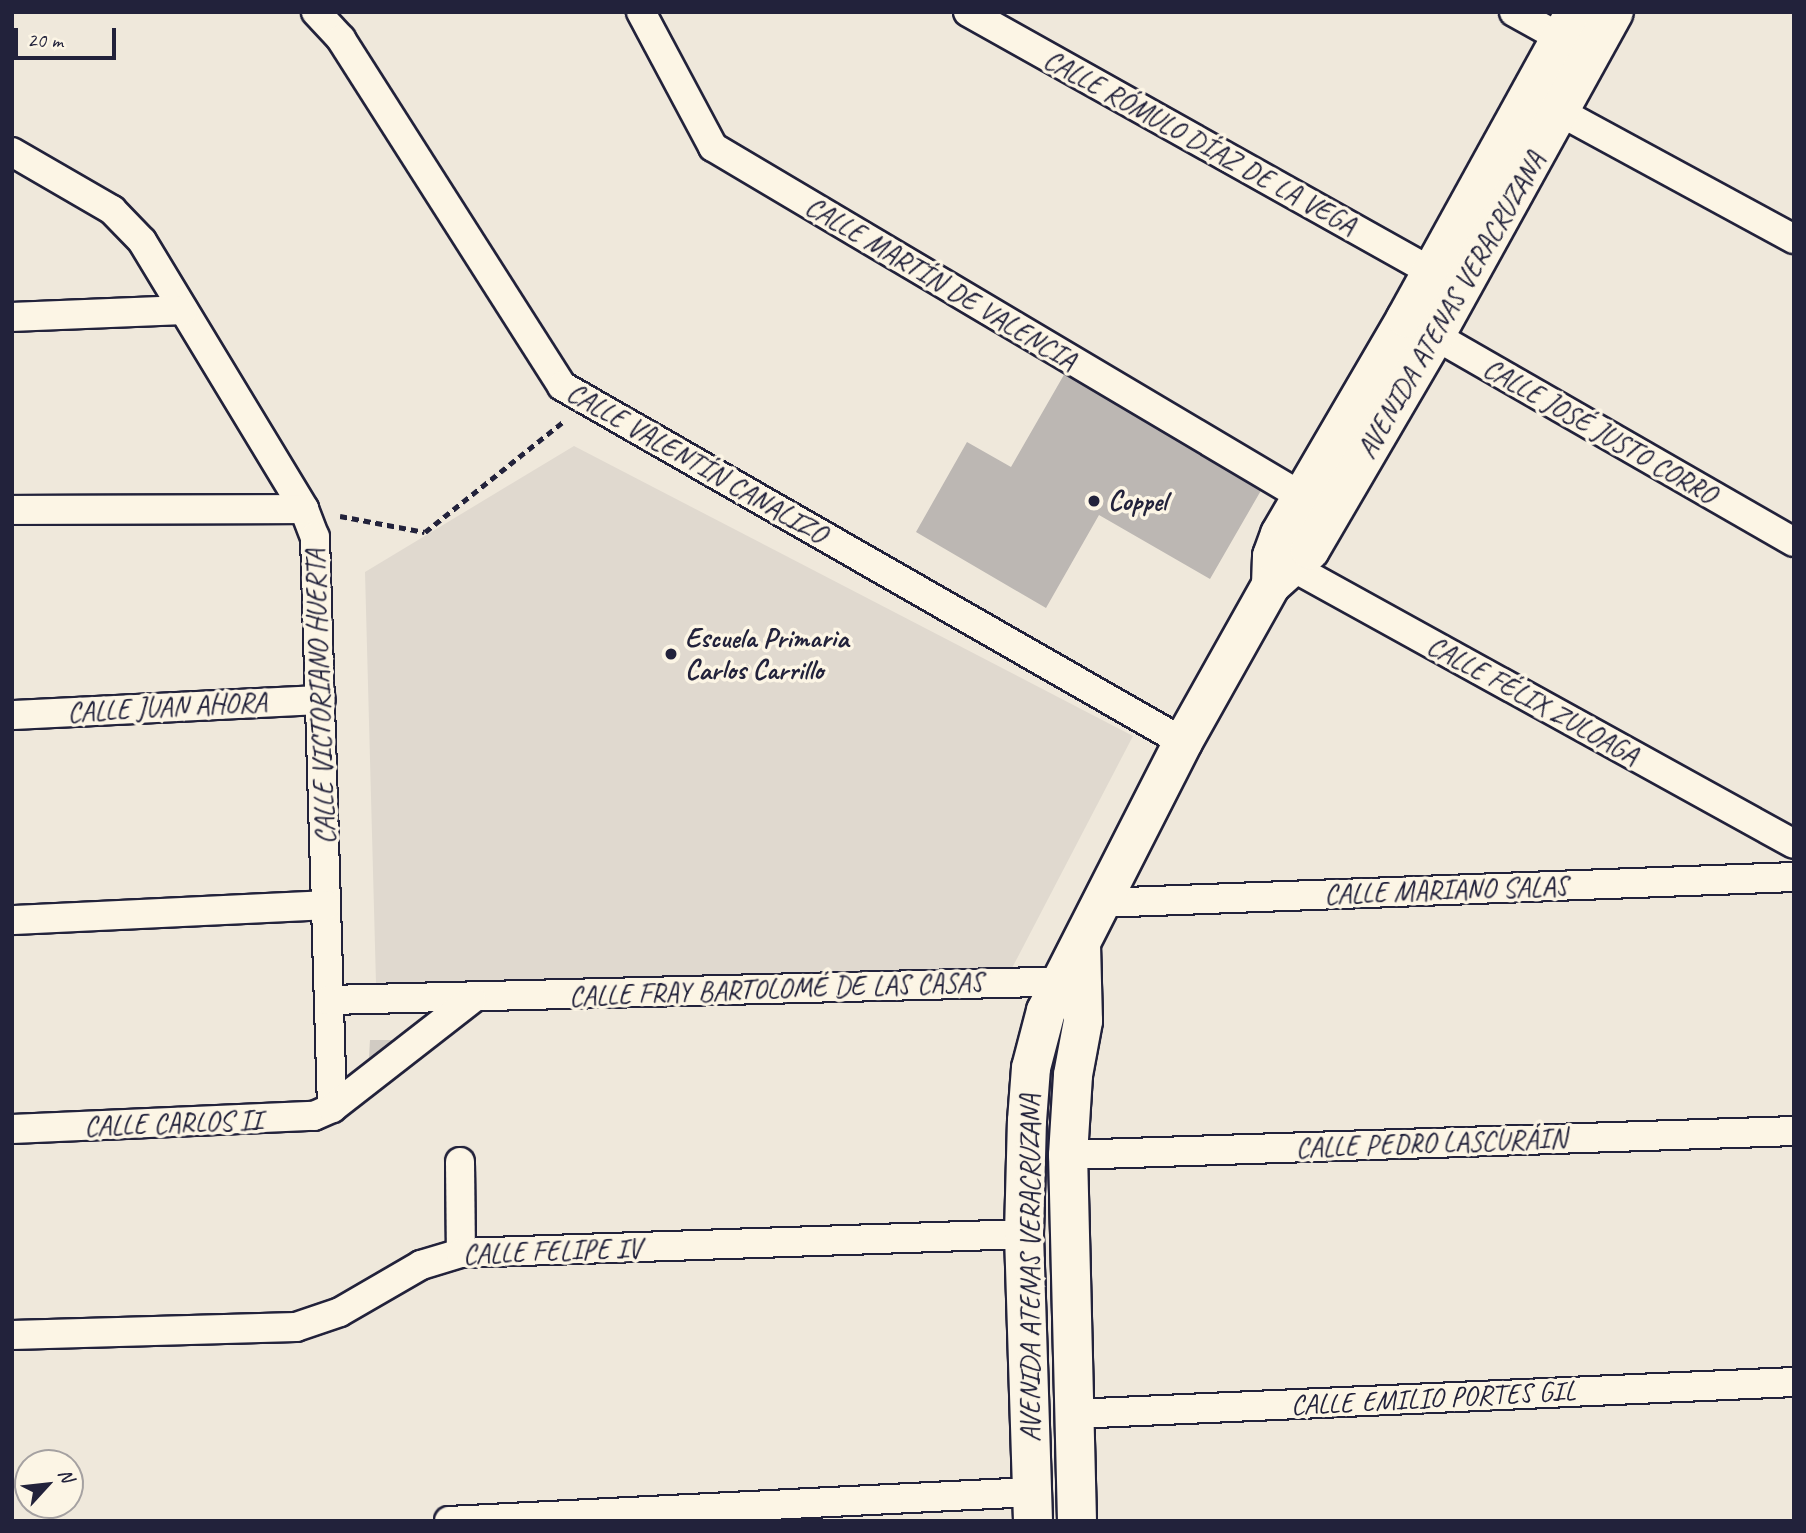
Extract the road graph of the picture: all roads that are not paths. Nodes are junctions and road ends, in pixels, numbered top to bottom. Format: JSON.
{"nodes":[{"id":1,"x":316,"y":12,"type":"edge"},
{"id":2,"x":641,"y":12,"type":"edge"},
{"id":3,"x":968,"y":12,"type":"edge"},
{"id":4,"x":1514,"y":12,"type":"edge"},
{"id":5,"x":1614,"y":12,"type":"edge"},
{"id":6,"x":1568,"y":25,"type":"edge"},
{"id":7,"x":1560,"y":112,"type":"junction"},
{"id":8,"x":12,"y":152,"type":"edge"},
{"id":9,"x":1794,"y":239,"type":"edge"},
{"id":10,"x":1432,"y":272,"type":"junction"},
{"id":11,"x":183,"y":310,"type":"junction"},
{"id":12,"x":12,"y":317,"type":"edge"},
{"id":13,"x":1421,"y":327,"type":"junction"},
{"id":14,"x":1301,"y":496,"type":"junction"},
{"id":15,"x":304,"y":509,"type":"junction"},
{"id":16,"x":12,"y":510,"type":"edge"},
{"id":17,"x":1794,"y":542,"type":"edge"},
{"id":18,"x":1279,"y":570,"type":"junction"},
{"id":19,"x":321,"y":700,"type":"junction"},
{"id":20,"x":12,"y":715,"type":"edge"},
{"id":21,"x":1183,"y":742,"type":"junction"},
{"id":22,"x":1794,"y":844,"type":"edge"},
{"id":23,"x":1794,"y":877,"type":"edge"},
{"id":24,"x":1099,"y":903,"type":"junction"},
{"id":25,"x":326,"y":905,"type":"junction"},
{"id":26,"x":12,"y":919,"type":"edge"},
{"id":27,"x":1071,"y":981,"type":"junction"},
{"id":28,"x":472,"y":999,"type":"junction"},
{"id":29,"x":329,"y":1000,"type":"junction"},
{"id":30,"x":332,"y":1108,"type":"junction"},
{"id":31,"x":12,"y":1129,"type":"edge"},
{"id":32,"x":1794,"y":1131,"type":"edge"},
{"id":33,"x":1068,"y":1154,"type":"junction"},
{"id":34,"x":460,"y":1162,"type":"dead end"},
{"id":35,"x":1024,"y":1234,"type":"junction"},
{"id":36,"x":461,"y":1253,"type":"junction"},
{"id":37,"x":12,"y":1335,"type":"edge"},
{"id":38,"x":1794,"y":1382,"type":"edge"},
{"id":39,"x":1073,"y":1414,"type":"junction"},
{"id":40,"x":1032,"y":1506,"type":"edge"},
{"id":41,"x":449,"y":1521,"type":"edge"},
{"id":42,"x":1077,"y":1521,"type":"edge"}],
"edges":[{"from":1,"to":21,"type":"street","name":"CALLE VALENTÍN CANALIZO"},
{"from":2,"to":14,"type":"street","name":"CALLE MARTÍN DE VALENCIA"},
{"from":3,"to":10,"type":"street","name":"CALLE RÓMULO DÍAZ DE LA VEGA"},
{"from":4,"to":6,"type":"street"},
{"from":5,"to":7,"type":"main road","name":"AVENIDA ATENAS VERACRUZANA"},
{"from":6,"to":10,"type":"main road","name":"AVENIDA ATENAS VERACRUZANA"},
{"from":7,"to":9,"type":"street"},
{"from":7,"to":13,"type":"main road","name":"AVENIDA ATENAS VERACRUZANA"},
{"from":8,"to":11,"type":"street","name":"CALLE VICTORIANO HUERTA"},
{"from":10,"to":13,"type":"main road","name":"AVENIDA ATENAS VERACRUZANA"},
{"from":11,"to":12,"type":"street"},
{"from":11,"to":15,"type":"street","name":"CALLE VICTORIANO HUERTA"},
{"from":13,"to":14,"type":"main road","name":"AVENIDA ATENAS VERACRUZANA"},
{"from":13,"to":17,"type":"street","name":"CALLE JOSÉ JUSTO CORRO"},
{"from":13,"to":18,"type":"main road","name":"AVENIDA ATENAS VERACRUZANA"},
{"from":14,"to":18,"type":"main road","name":"AVENIDA ATENAS VERACRUZANA"},
{"from":15,"to":16,"type":"street"},
{"from":15,"to":19,"type":"street","name":"CALLE VICTORIANO HUERTA"},
{"from":18,"to":21,"type":"main road","name":"AVENIDA ATENAS VERACRUZANA"},
{"from":18,"to":22,"type":"street","name":"CALLE FÉLIX ZULOAGA"},
{"from":19,"to":20,"type":"street","name":"CALLE JUAN AHORA"},
{"from":19,"to":25,"type":"street","name":"CALLE VICTORIANO HUERTA"},
{"from":21,"to":24,"type":"main road","name":"AVENIDA ATENAS VERACRUZANA"},
{"from":23,"to":24,"type":"street","name":"CALLE MARIANO SALAS"},
{"from":24,"to":27,"type":"main road","name":"AVENIDA ATENAS VERACRUZANA"},
{"from":25,"to":26,"type":"street"},
{"from":25,"to":29,"type":"street","name":"CALLE VICTORIANO HUERTA"},
{"from":27,"to":28,"type":"street","name":"CALLE FRAY BARTOLOMÉ DE LAS CASAS"},
{"from":27,"to":33,"type":"main road","name":"AVENIDA ATENAS VERACRUZANA"},
{"from":27,"to":35,"type":"main road","name":"AVENIDA ATENAS VERACRUZANA"},
{"from":28,"to":29,"type":"street","name":"CALLE FRAY BARTOLOMÉ DE LAS CASAS"},
{"from":28,"to":30,"type":"street"},
{"from":29,"to":30,"type":"street","name":"CALLE VICTORIANO HUERTA"},
{"from":30,"to":31,"type":"street","name":"CALLE CARLOS II"},
{"from":32,"to":33,"type":"street","name":"CALLE PEDRO LASCURÁIN"},
{"from":33,"to":39,"type":"main road","name":"AVENIDA ATENAS VERACRUZANA"},
{"from":34,"to":36,"type":"street"},
{"from":35,"to":36,"type":"street","name":"CALLE FELIPE IV"},
{"from":35,"to":40,"type":"main road","name":"AVENIDA ATENAS VERACRUZANA"},
{"from":36,"to":37,"type":"street","name":"CALLE FELIPE IV"},
{"from":38,"to":39,"type":"street","name":"CALLE EMILIO PORTES GIL"},
{"from":39,"to":42,"type":"main road","name":"AVENIDA ATENAS VERACRUZANA"},
{"from":40,"to":41,"type":"street"}]}
